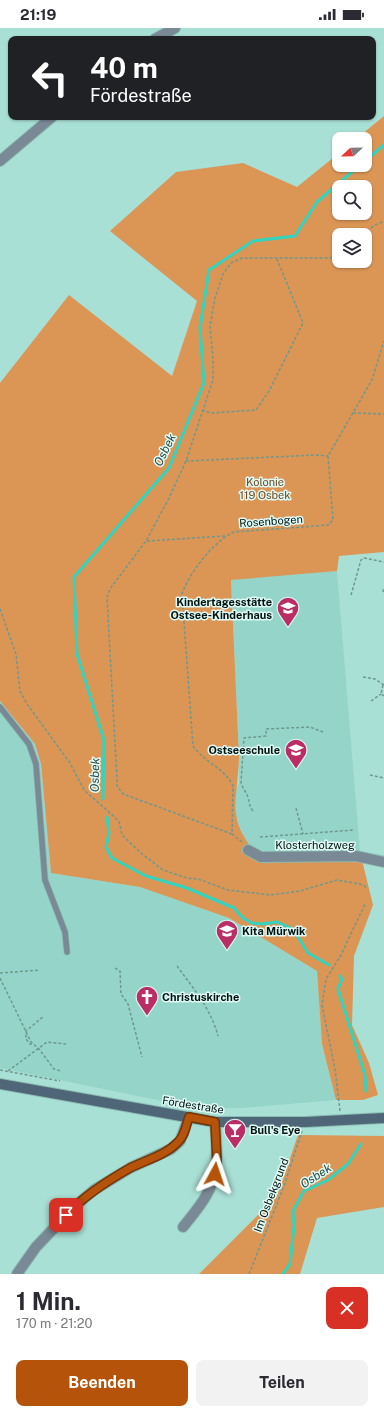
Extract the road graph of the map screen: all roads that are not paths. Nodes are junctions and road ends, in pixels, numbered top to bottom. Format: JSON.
{"nodes":[{"id":1,"x":175,"y":28,"type":"edge"},
{"id":2,"x":160,"y":36,"type":"edge"},
{"id":3,"x":48,"y":120,"type":"edge"},
{"id":4,"x":0,"y":161,"type":"edge"},
{"id":5,"x":0,"y":707,"type":"edge"},
{"id":6,"x":248,"y":850,"type":"road end"},
{"id":7,"x":384,"y":862,"type":"edge"},
{"id":8,"x":67,"y":952,"type":"dead end"},
{"id":9,"x":0,"y":1084,"type":"edge"},
{"id":10,"x":189,"y":1117,"type":"junction"},
{"id":11,"x":384,"y":1118,"type":"edge"},
{"id":12,"x":215,"y":1122,"type":"junction"},
{"id":13,"x":183,"y":1227,"type":"dead end"},
{"id":14,"x":17,"y":1274,"type":"edge"}],
"edges":[{"from":1,"to":2,"type":"street"},
{"from":3,"to":4,"type":"street"},
{"from":5,"to":8,"type":"lane"},
{"from":6,"to":7,"type":"street","name":"Klosterholzweg"},
{"from":9,"to":10,"type":"main road","name":"Fördestraße"},
{"from":10,"to":12,"type":"main road","name":"Fördestraße"},
{"from":10,"to":14,"type":"street"},
{"from":11,"to":12,"type":"main road","name":"Fördestraße"},
{"from":12,"to":13,"type":"street"}]}
